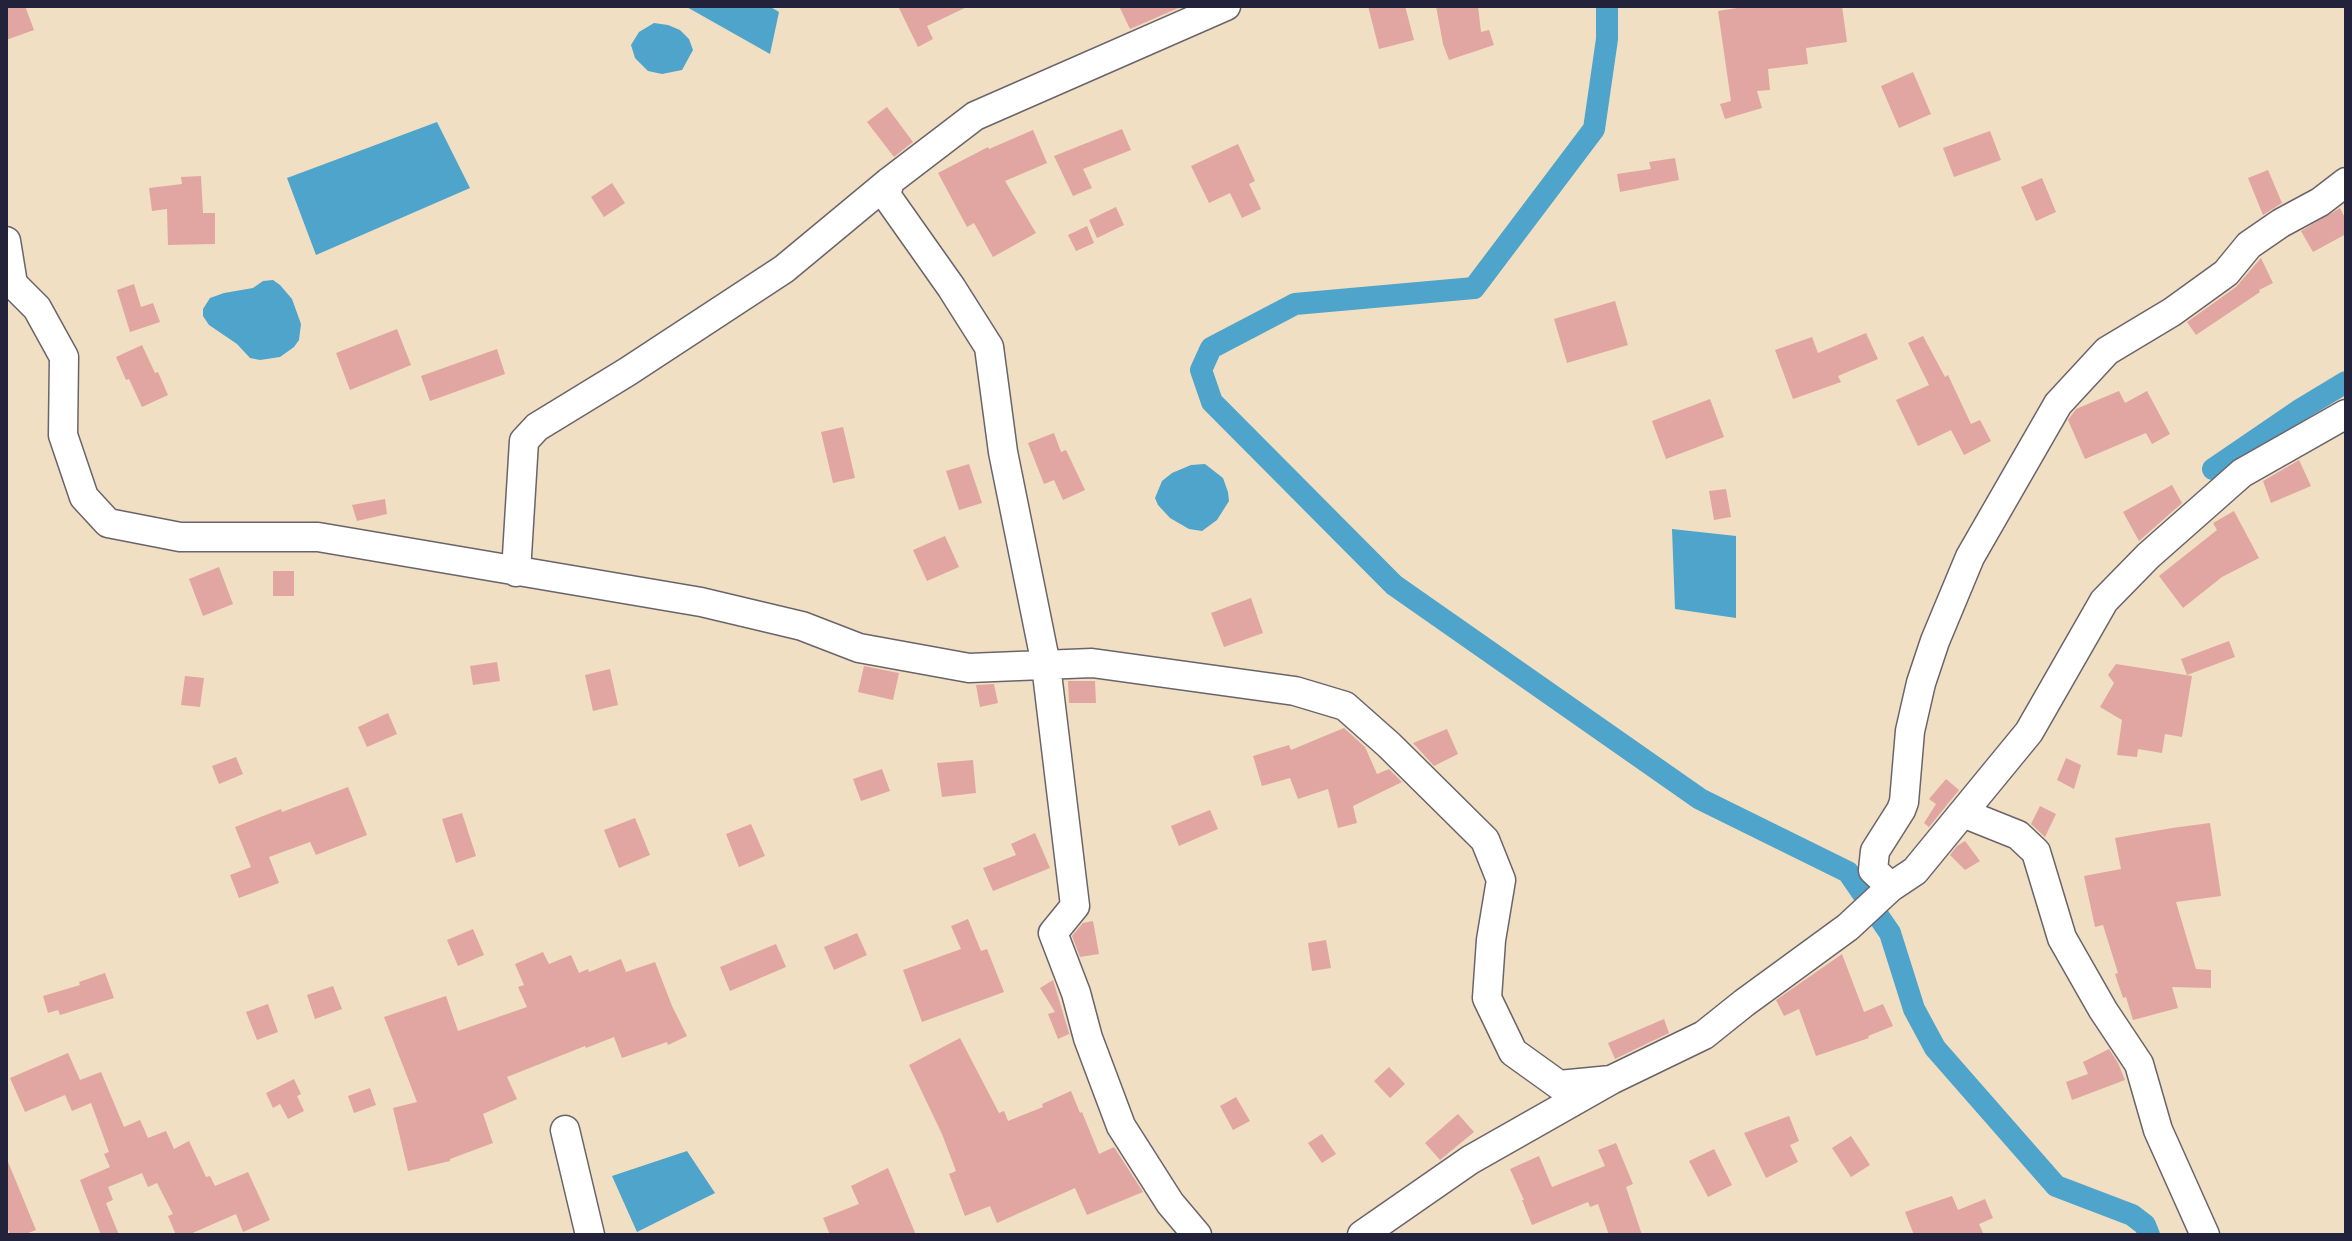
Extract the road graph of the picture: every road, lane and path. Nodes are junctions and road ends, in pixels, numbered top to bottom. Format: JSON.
{"nodes":[{"id":1,"x":1226,"y":6,"type":"edge"},
{"id":2,"x":890,"y":181,"type":"junction"},
{"id":3,"x":2346,"y":182,"type":"edge"},
{"id":4,"x":6,"y":241,"type":"edge"},
{"id":5,"x":10,"y":284,"type":"edge"},
{"id":6,"x":2346,"y":414,"type":"edge"},
{"id":7,"x":516,"y":572,"type":"junction"},
{"id":8,"x":1046,"y":665,"type":"junction"},
{"id":9,"x":1963,"y":813,"type":"junction"},
{"id":10,"x":1891,"y":887,"type":"junction"},
{"id":11,"x":1611,"y":1080,"type":"junction"},
{"id":12,"x":565,"y":1130,"type":"dead end"},
{"id":13,"x":590,"y":1235,"type":"edge"},
{"id":14,"x":1197,"y":1235,"type":"edge"},
{"id":15,"x":1362,"y":1235,"type":"edge"},
{"id":16,"x":2205,"y":1235,"type":"edge"}],
"edges":[{"from":1,"to":2,"type":"street"},
{"from":2,"to":7,"type":"street"},
{"from":2,"to":8,"type":"street"},
{"from":3,"to":10,"type":"street"},
{"from":4,"to":5,"type":"street"},
{"from":5,"to":7,"type":"street"},
{"from":6,"to":9,"type":"street"},
{"from":7,"to":8,"type":"street"},
{"from":8,"to":11,"type":"street"},
{"from":8,"to":14,"type":"street"},
{"from":9,"to":10,"type":"street"},
{"from":9,"to":16,"type":"street"},
{"from":10,"to":11,"type":"street"},
{"from":11,"to":15,"type":"street"},
{"from":12,"to":13,"type":"street"}]}
